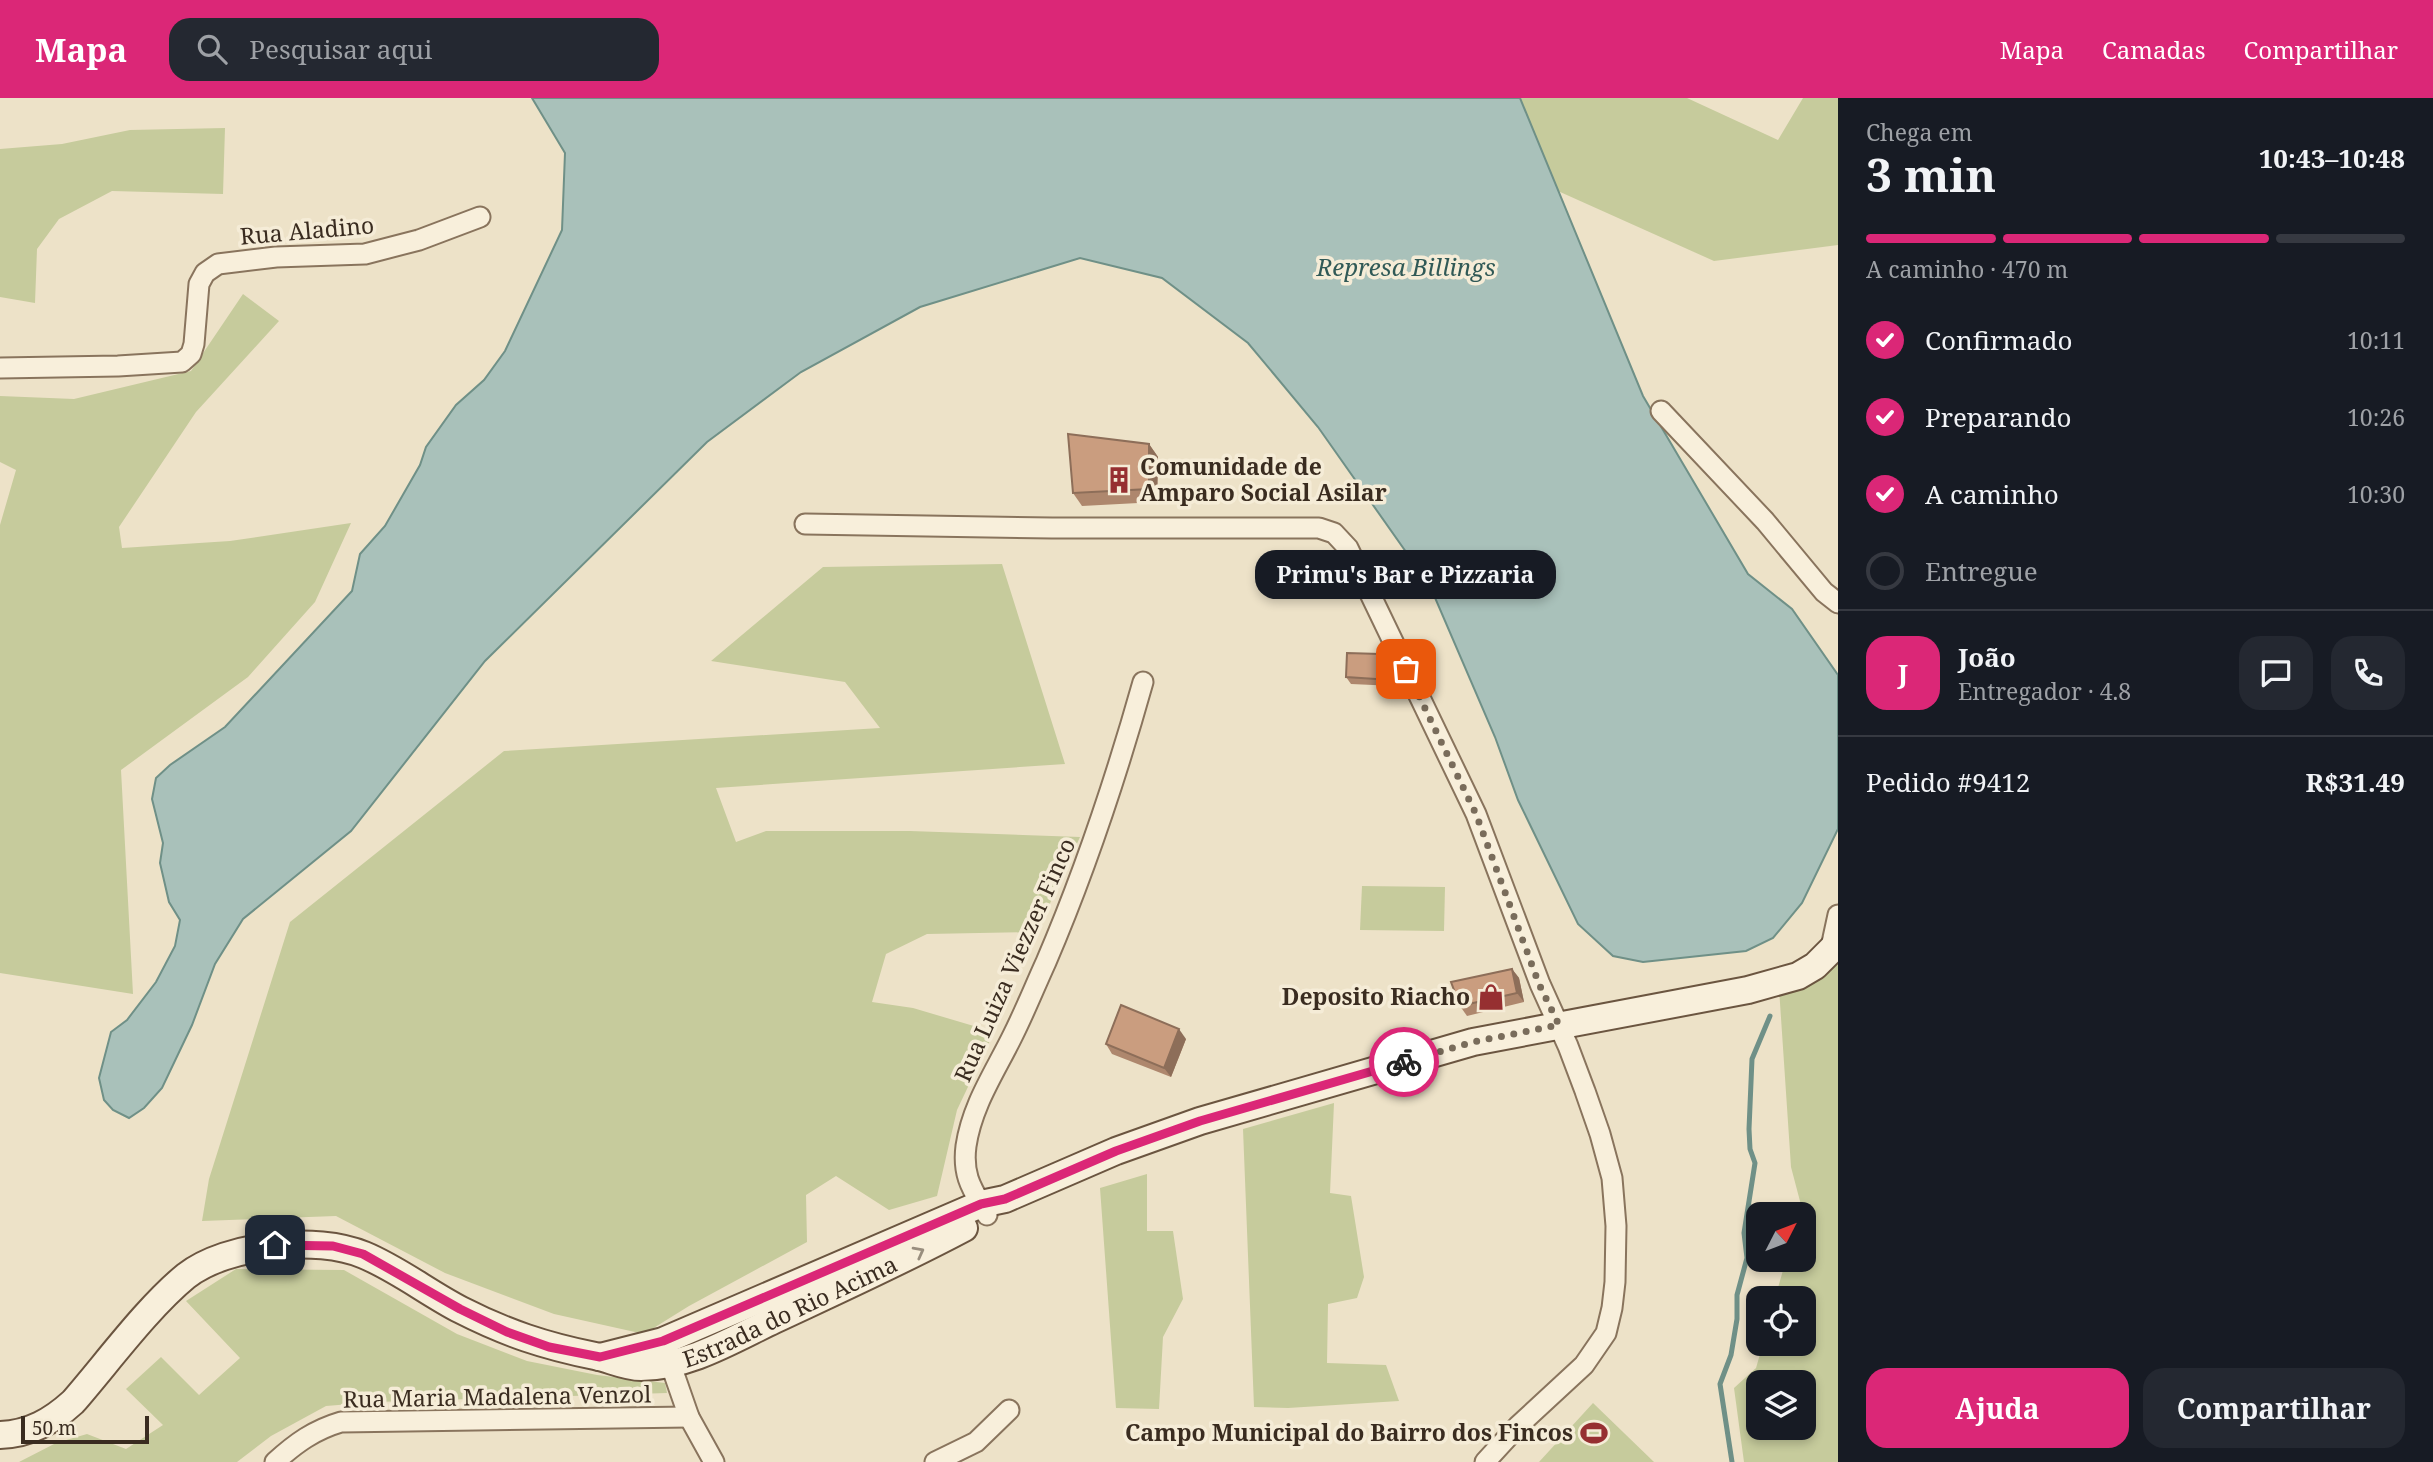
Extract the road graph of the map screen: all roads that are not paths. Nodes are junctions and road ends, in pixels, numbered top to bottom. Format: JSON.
{"nodes":[{"id":1,"x":480,"y":218,"type":"dead end"},
{"id":2,"x":0,"y":368,"type":"edge"},
{"id":3,"x":1661,"y":411,"type":"dead end"},
{"id":4,"x":805,"y":524,"type":"dead end"},
{"id":5,"x":1838,"y":603,"type":"edge"},
{"id":6,"x":1143,"y":682,"type":"dead end"},
{"id":7,"x":1838,"y":915,"type":"edge"},
{"id":8,"x":1834,"y":948,"type":"edge"},
{"id":9,"x":1559,"y":1025,"type":"junction"},
{"id":10,"x":991,"y":1206,"type":"junction"},
{"id":11,"x":667,"y":1353,"type":"junction"},
{"id":12,"x":1009,"y":1410,"type":"dead end"},
{"id":13,"x":689,"y":1417,"type":"junction"},
{"id":14,"x":0,"y":1436,"type":"edge"},
{"id":15,"x":275,"y":1462,"type":"edge"},
{"id":16,"x":714,"y":1462,"type":"edge"},
{"id":17,"x":935,"y":1462,"type":"edge"},
{"id":18,"x":1485,"y":1462,"type":"edge"}],
"edges":[{"from":1,"to":2,"type":"street","name":"Rua Aladino"},
{"from":3,"to":5,"type":"street"},
{"from":4,"to":9,"type":"street"},
{"from":6,"to":10,"type":"street","name":"Rua Luiza Viezzer Finco"},
{"from":7,"to":8,"type":"street"},
{"from":8,"to":9,"type":"main road","name":"Estrada do Rio Acima"},
{"from":9,"to":10,"type":"main road","name":"Estrada do Rio Acima"},
{"from":9,"to":18,"type":"street"},
{"from":10,"to":11,"type":"main road","name":"Estrada do Rio Acima"},
{"from":11,"to":13,"type":"street"},
{"from":11,"to":14,"type":"main road","name":"Estrada do Rio Acima"},
{"from":12,"to":17,"type":"street"},
{"from":13,"to":15,"type":"street","name":"Rua Maria Madalena Venzol"},
{"from":13,"to":16,"type":"street"}]}
